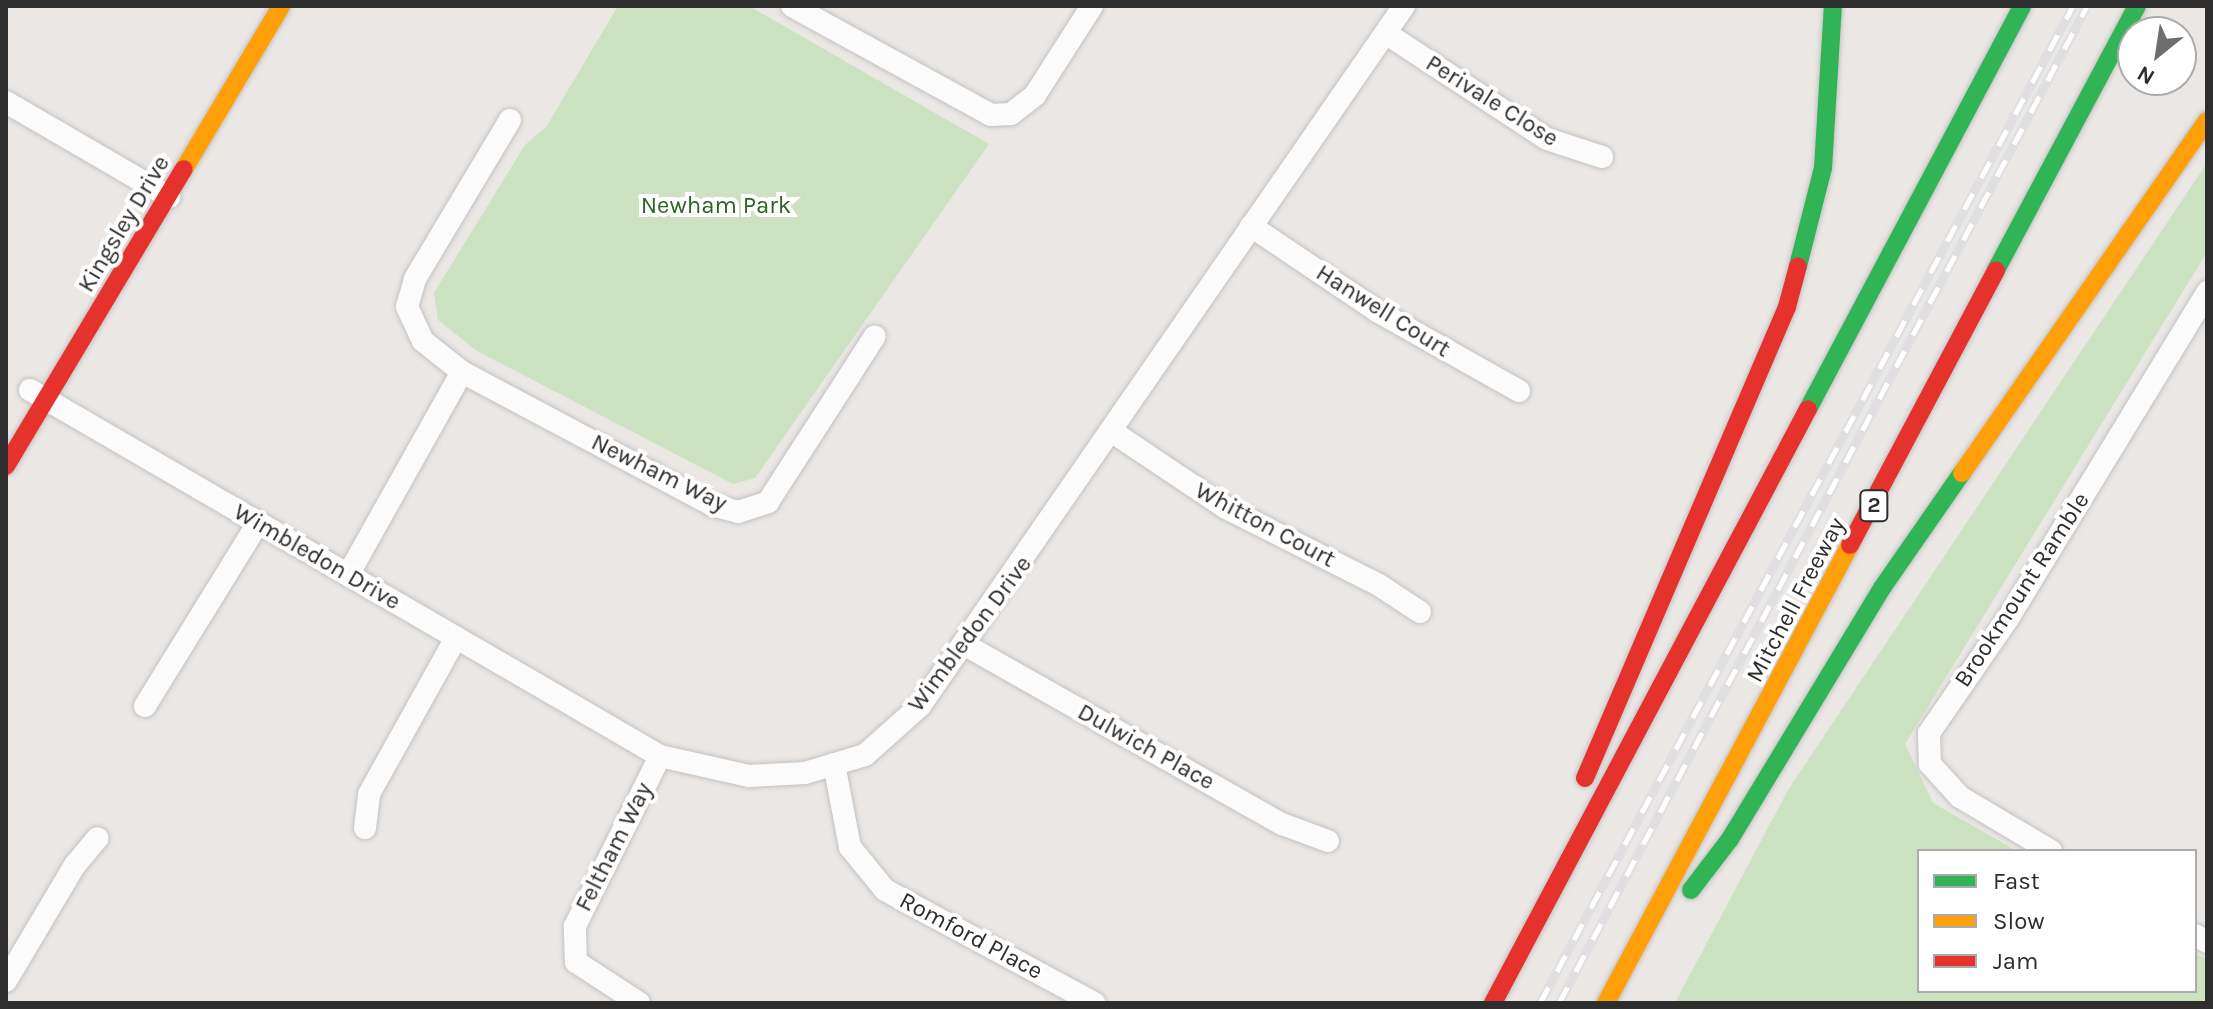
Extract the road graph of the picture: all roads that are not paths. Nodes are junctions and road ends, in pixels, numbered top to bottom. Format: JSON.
{"nodes":[{"id":1,"x":262,"y":6,"type":"edge"},
{"id":2,"x":281,"y":6,"type":"edge"},
{"id":3,"x":792,"y":6,"type":"edge"},
{"id":4,"x":1092,"y":6,"type":"edge"},
{"id":5,"x":1404,"y":6,"type":"edge"},
{"id":6,"x":1833,"y":6,"type":"edge"},
{"id":7,"x":2022,"y":6,"type":"edge"},
{"id":8,"x":2137,"y":6,"type":"edge"},
{"id":9,"x":1387,"y":34,"type":"junction"},
{"id":10,"x":6,"y":102,"type":"edge"},
{"id":11,"x":510,"y":120,"type":"dead end"},
{"id":12,"x":2207,"y":121,"type":"edge"},
{"id":13,"x":1602,"y":157,"type":"dead end"},
{"id":14,"x":162,"y":192,"type":"junction"},
{"id":15,"x":1251,"y":226,"type":"junction"},
{"id":16,"x":2207,"y":292,"type":"edge"},
{"id":17,"x":875,"y":336,"type":"dead end"},
{"id":18,"x":462,"y":372,"type":"junction"},
{"id":19,"x":1519,"y":391,"type":"dead end"},
{"id":20,"x":38,"y":395,"type":"junction"},
{"id":21,"x":6,"y":432,"type":"edge"},
{"id":22,"x":1114,"y":433,"type":"junction"},
{"id":23,"x":6,"y":466,"type":"edge"},
{"id":24,"x":258,"y":523,"type":"junction"},
{"id":25,"x":348,"y":575,"type":"junction"},
{"id":26,"x":1420,"y":612,"type":"dead end"},
{"id":27,"x":456,"y":638,"type":"junction"},
{"id":28,"x":967,"y":646,"type":"junction"},
{"id":29,"x":145,"y":706,"type":"dead end"},
{"id":30,"x":660,"y":756,"type":"junction"},
{"id":31,"x":834,"y":764,"type":"junction"},
{"id":32,"x":365,"y":828,"type":"dead end"},
{"id":33,"x":98,"y":838,"type":"dead end"},
{"id":34,"x":1328,"y":841,"type":"dead end"},
{"id":35,"x":2048,"y":849,"type":"edge"},
{"id":36,"x":6,"y":981,"type":"edge"},
{"id":37,"x":639,"y":1003,"type":"edge"},
{"id":38,"x":1094,"y":1003,"type":"edge"},
{"id":39,"x":1491,"y":1003,"type":"edge"},
{"id":40,"x":1606,"y":1003,"type":"edge"}],
"edges":[{"from":1,"to":14,"type":"main road","name":"Kingsley Drive"},
{"from":2,"to":14,"type":"main road","name":"Kingsley Drive"},
{"from":3,"to":4,"type":"street"},
{"from":5,"to":9,"type":"street","name":"Wimbledon Drive"},
{"from":6,"to":39,"type":"main road"},
{"from":7,"to":39,"type":"main road"},
{"from":8,"to":40,"type":"main road","name":"Mitchell Freeway","number":"2"},
{"from":9,"to":13,"type":"street","name":"Perivale Close"},
{"from":9,"to":15,"type":"street","name":"Wimbledon Drive"},
{"from":10,"to":14,"type":"street"},
{"from":11,"to":18,"type":"street","name":"Newham Way"},
{"from":12,"to":40,"type":"main road"},
{"from":14,"to":20,"type":"main road","name":"Kingsley Drive"},
{"from":15,"to":19,"type":"street","name":"Hanwell Court"},
{"from":15,"to":22,"type":"street","name":"Wimbledon Drive"},
{"from":16,"to":35,"type":"street","name":"Brookmount Ramble"},
{"from":17,"to":18,"type":"street","name":"Newham Way"},
{"from":18,"to":25,"type":"street"},
{"from":20,"to":21,"type":"main road","name":"Kingsley Drive"},
{"from":20,"to":23,"type":"main road","name":"Kingsley Drive"},
{"from":20,"to":24,"type":"street","name":"Wimbledon Drive"},
{"from":22,"to":26,"type":"street","name":"Whitton Court"},
{"from":22,"to":28,"type":"street","name":"Wimbledon Drive"},
{"from":24,"to":25,"type":"street","name":"Wimbledon Drive"},
{"from":24,"to":29,"type":"street"},
{"from":25,"to":27,"type":"street","name":"Wimbledon Drive"},
{"from":27,"to":30,"type":"street","name":"Wimbledon Drive"},
{"from":27,"to":32,"type":"street"},
{"from":28,"to":31,"type":"street","name":"Wimbledon Drive"},
{"from":28,"to":34,"type":"street","name":"Dulwich Place"},
{"from":30,"to":31,"type":"street","name":"Wimbledon Drive"},
{"from":30,"to":37,"type":"street","name":"Feltham Way"},
{"from":31,"to":38,"type":"street","name":"Romford Place"},
{"from":33,"to":36,"type":"street"}]}
